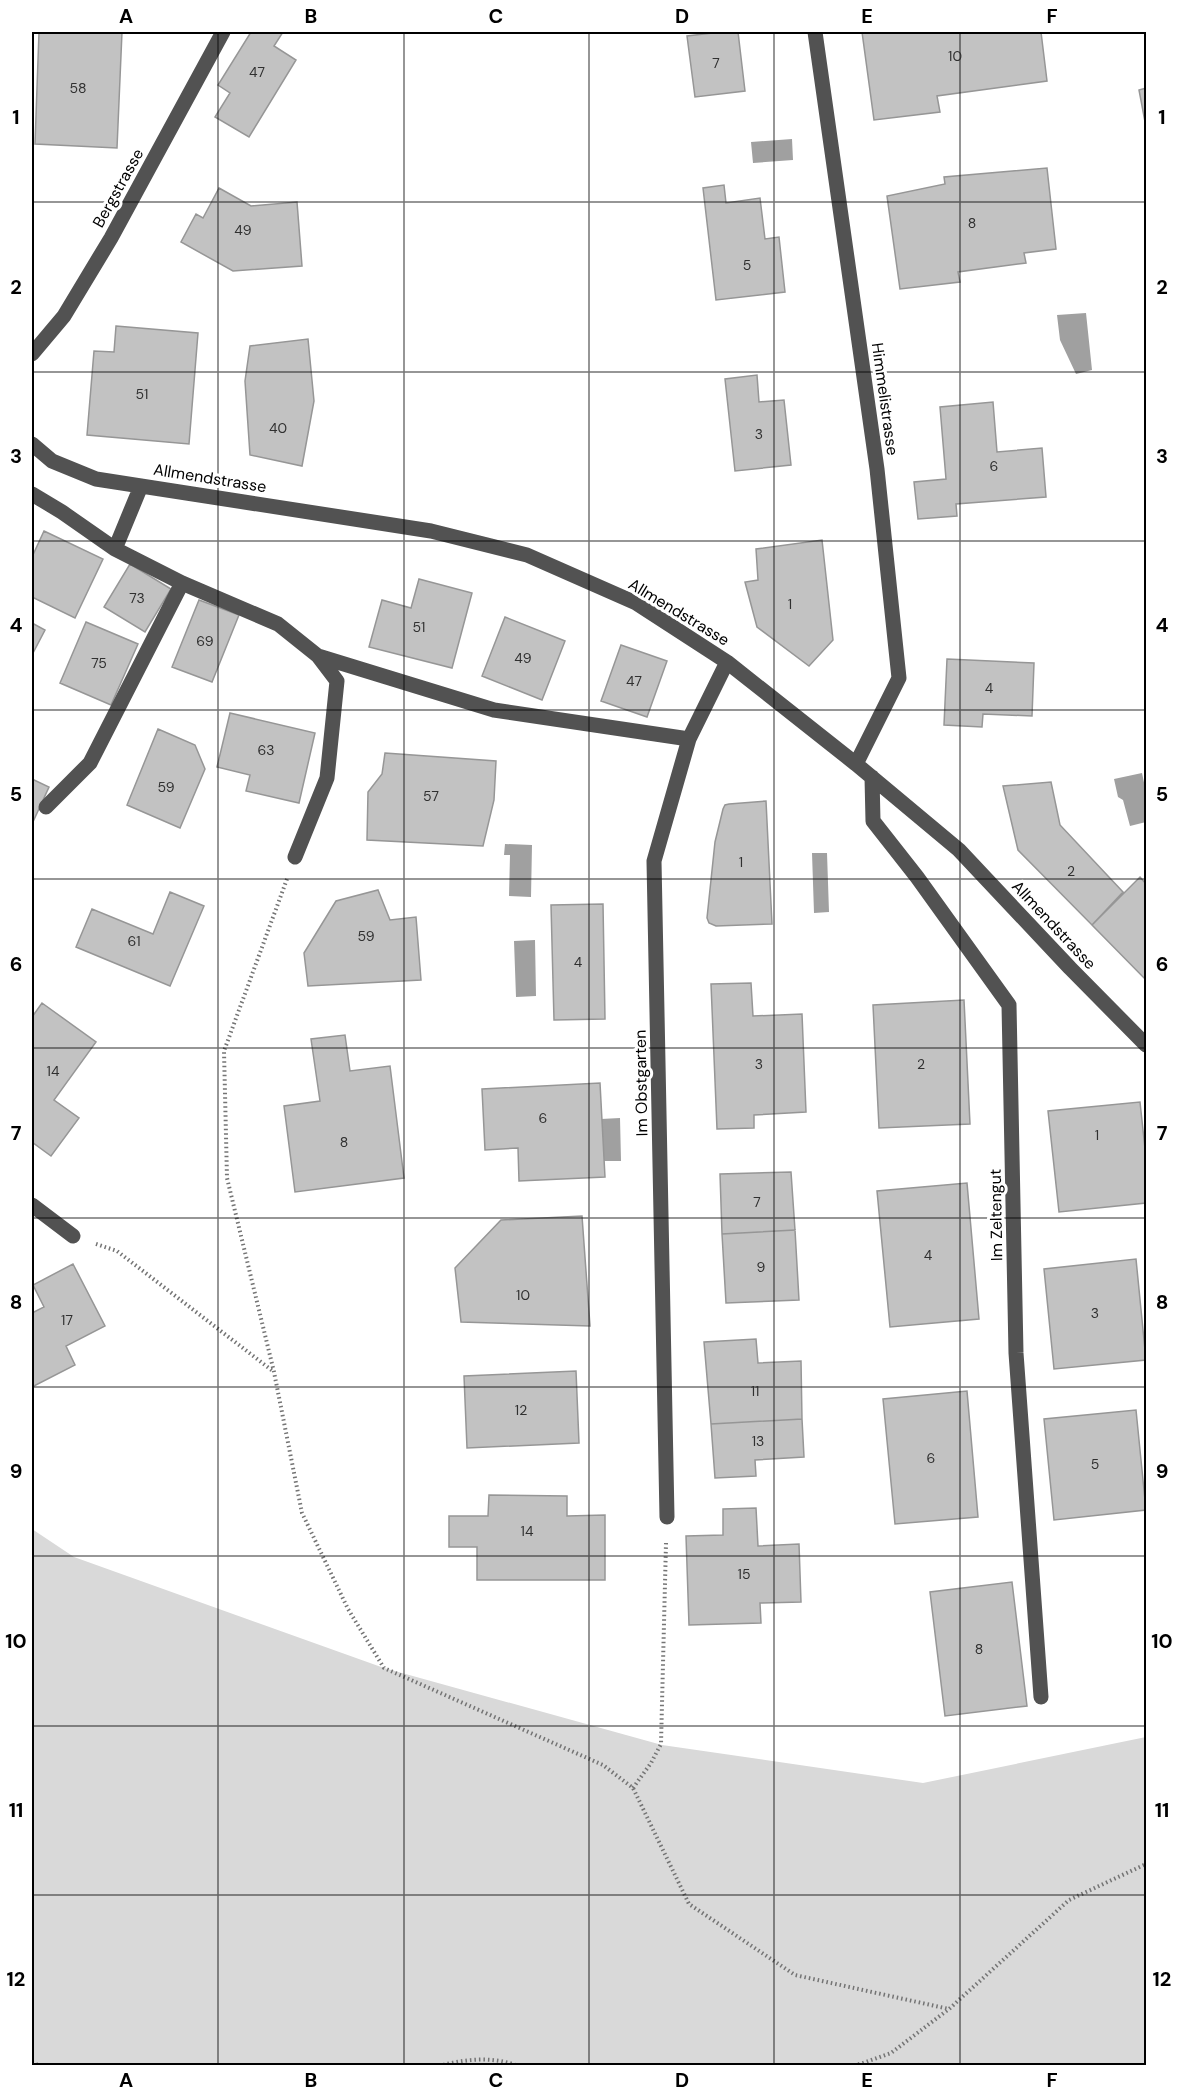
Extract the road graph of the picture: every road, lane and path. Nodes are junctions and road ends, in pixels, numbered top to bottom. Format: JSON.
{"nodes":[{"id":1,"x":223,"y":32,"type":"edge"},
{"id":2,"x":815,"y":32,"type":"edge"},
{"id":3,"x":32,"y":354,"type":"edge"},
{"id":4,"x":32,"y":444,"type":"edge"},
{"id":5,"x":141,"y":486,"type":"junction"},
{"id":6,"x":32,"y":494,"type":"edge"},
{"id":7,"x":115,"y":549,"type":"junction"},
{"id":8,"x":182,"y":583,"type":"junction"},
{"id":9,"x":318,"y":656,"type":"junction"},
{"id":10,"x":727,"y":662,"type":"junction"},
{"id":11,"x":689,"y":739,"type":"junction"},
{"id":12,"x":856,"y":764,"type":"junction"},
{"id":13,"x":872,"y":777,"type":"junction"},
{"id":14,"x":46,"y":807,"type":"dead end"},
{"id":15,"x":295,"y":857,"type":"joint"},
{"id":16,"x":1146,"y":1045,"type":"edge"},
{"id":17,"x":32,"y":1205,"type":"edge"},
{"id":18,"x":73,"y":1236,"type":"joint"},
{"id":19,"x":274,"y":1372,"type":"junction"},
{"id":20,"x":667,"y":1517,"type":"joint"},
{"id":21,"x":1041,"y":1697,"type":"dead end"},
{"id":22,"x":633,"y":1788,"type":"junction"},
{"id":23,"x":1146,"y":1864,"type":"edge"},
{"id":24,"x":949,"y":2009,"type":"junction"},
{"id":25,"x":32,"y":2062,"type":"edge"},
{"id":26,"x":39,"y":2066,"type":"edge"},
{"id":27,"x":439,"y":2066,"type":"edge"},
{"id":28,"x":518,"y":2066,"type":"edge"},
{"id":29,"x":854,"y":2066,"type":"edge"}],
"edges":[{"from":1,"to":3,"type":"street","name":"Bergstrasse"},
{"from":2,"to":12,"type":"street","name":"Himmelistrasse"},
{"from":4,"to":5,"type":"street","name":"Allmendstrasse"},
{"from":5,"to":7,"type":"street"},
{"from":5,"to":10,"type":"street","name":"Allmendstrasse"},
{"from":6,"to":7,"type":"street"},
{"from":7,"to":8,"type":"street"},
{"from":8,"to":9,"type":"street"},
{"from":8,"to":14,"type":"street"},
{"from":9,"to":11,"type":"street"},
{"from":9,"to":15,"type":"street"},
{"from":10,"to":11,"type":"street","name":"Im Obstgarten"},
{"from":10,"to":12,"type":"street","name":"Allmendstrasse"},
{"from":11,"to":20,"type":"street","name":"Im Obstgarten"},
{"from":12,"to":13,"type":"street","name":"Allmendstrasse"},
{"from":13,"to":16,"type":"street","name":"Allmendstrasse"},
{"from":13,"to":21,"type":"street","name":"Im Zeltengut"},
{"from":15,"to":19,"type":"path"},
{"from":17,"to":18,"type":"street"},
{"from":18,"to":19,"type":"path"},
{"from":19,"to":22,"type":"path"},
{"from":20,"to":22,"type":"path"},
{"from":22,"to":24,"type":"path"},
{"from":23,"to":24,"type":"path"},
{"from":24,"to":29,"type":"path"},
{"from":25,"to":26,"type":"path"},
{"from":27,"to":28,"type":"path"}]}
